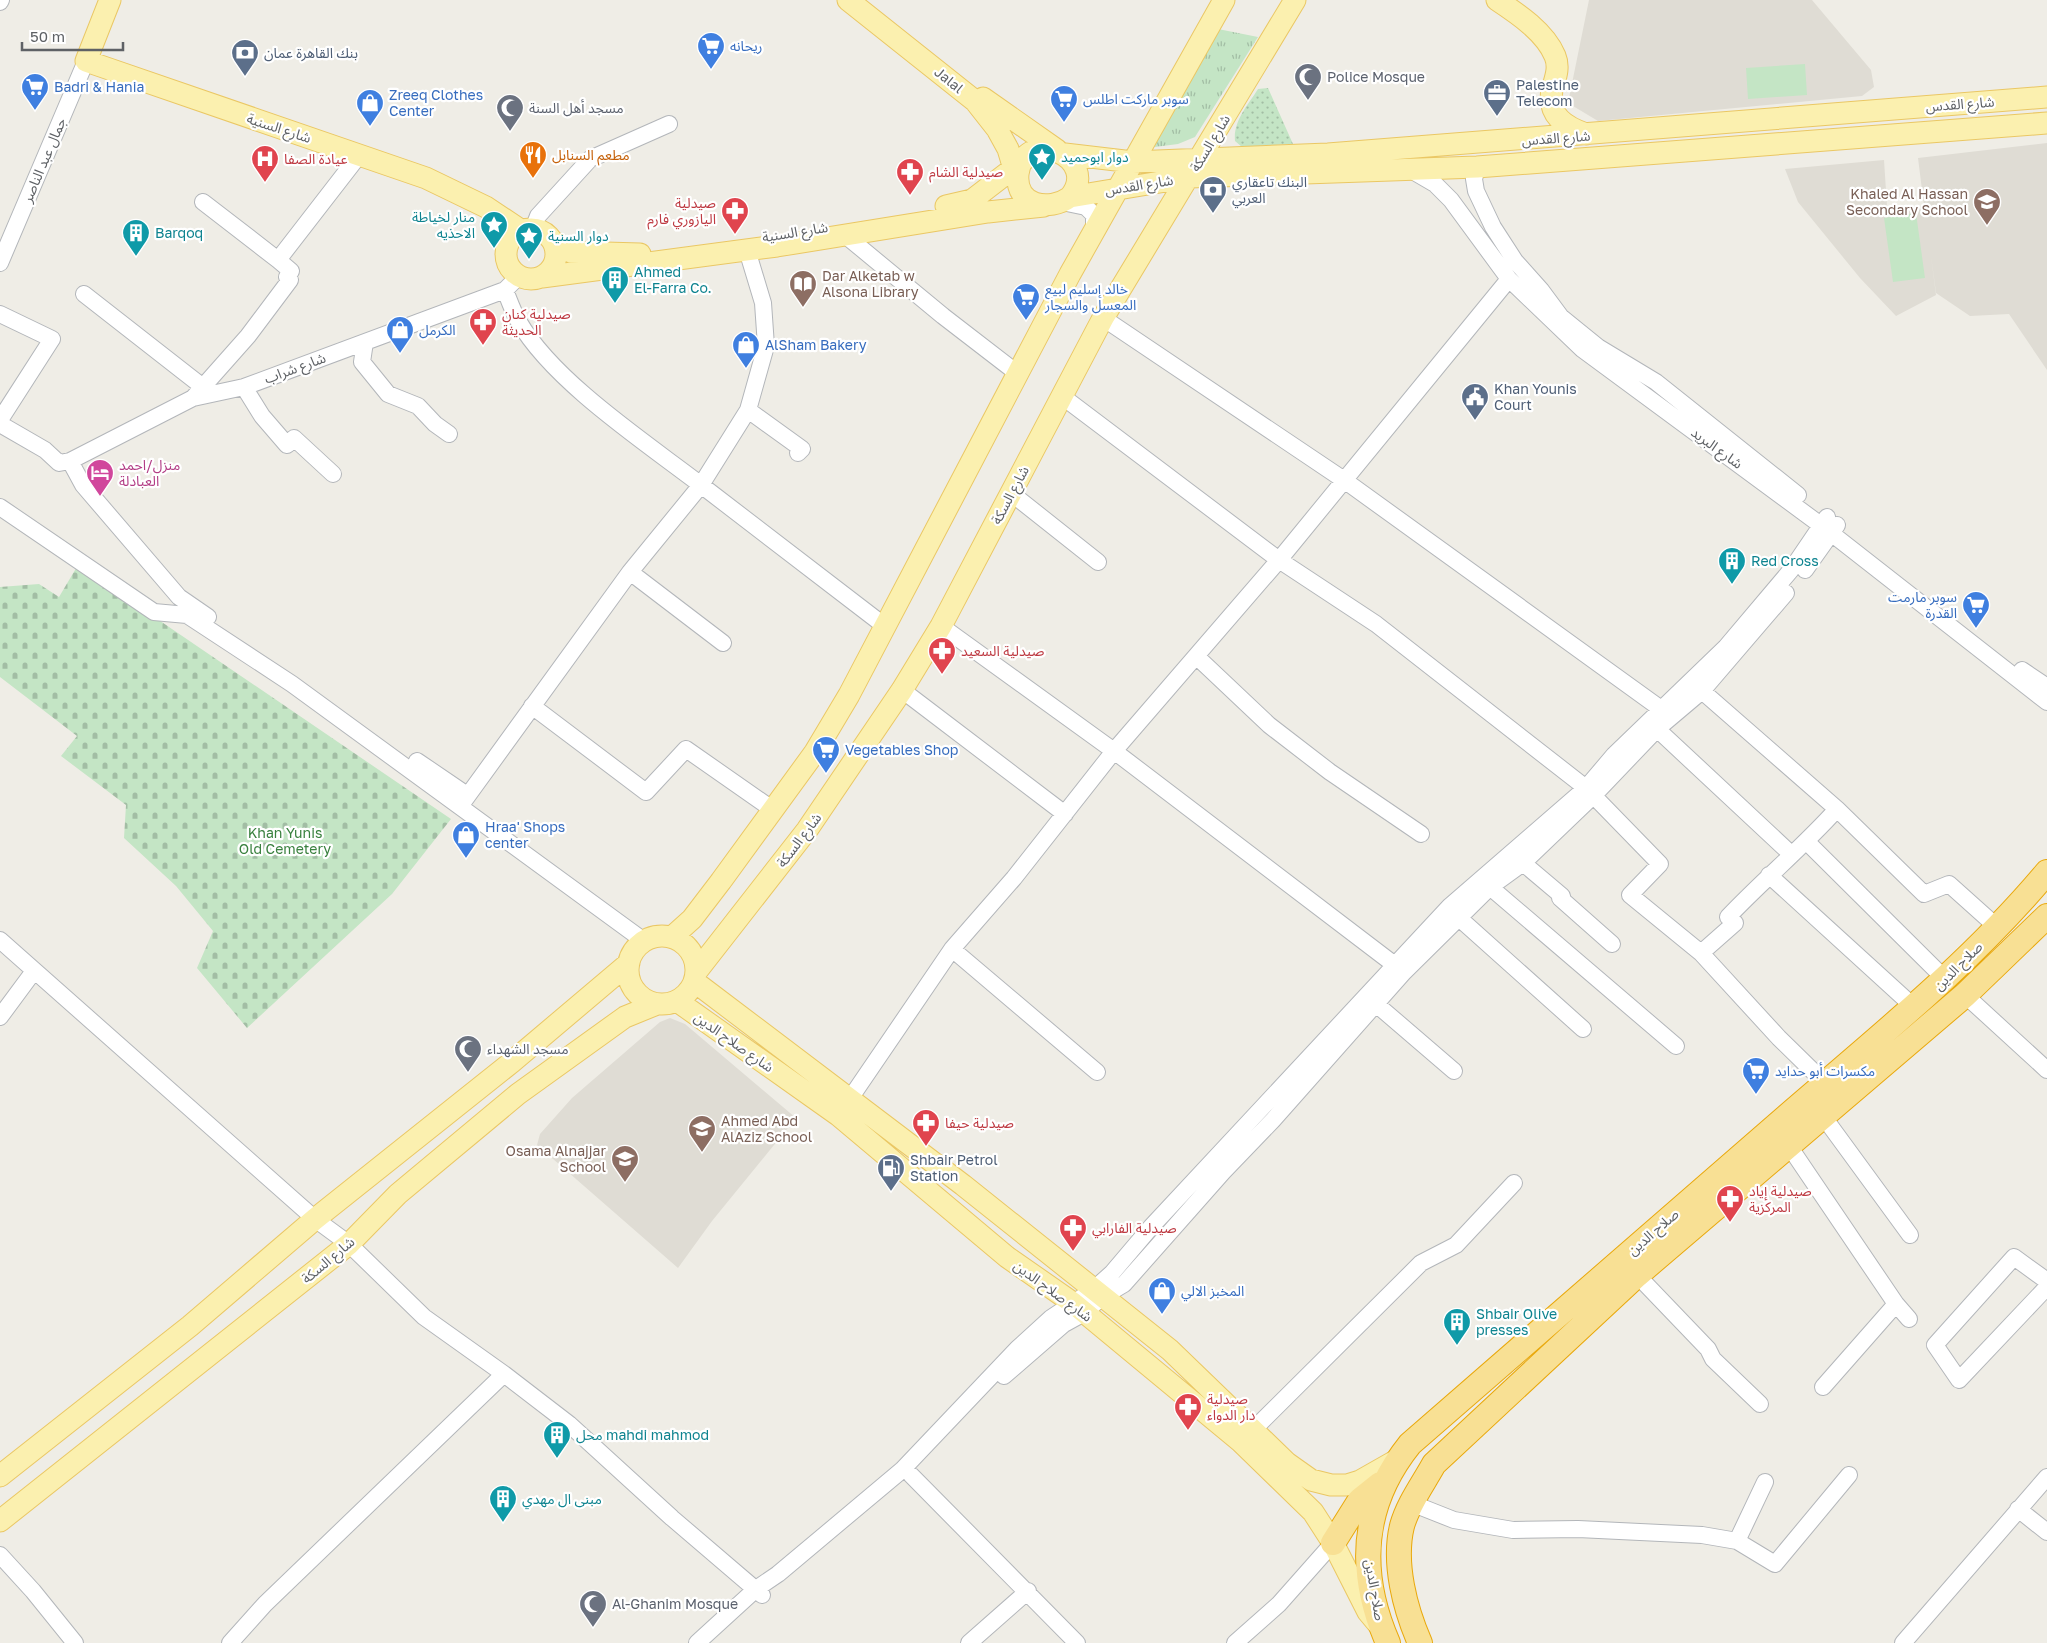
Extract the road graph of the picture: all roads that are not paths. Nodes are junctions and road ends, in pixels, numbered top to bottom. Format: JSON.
{"nodes":[{"id":1,"x":110,"y":0,"type":"edge"},
{"id":2,"x":848,"y":0,"type":"edge"},
{"id":3,"x":856,"y":0,"type":"edge"},
{"id":4,"x":1224,"y":0,"type":"edge"},
{"id":5,"x":1295,"y":0,"type":"edge"},
{"id":6,"x":1497,"y":0,"type":"edge"},
{"id":7,"x":86,"y":61,"type":"junction"},
{"id":8,"x":2047,"y":97,"type":"edge"},
{"id":9,"x":2047,"y":123,"type":"edge"},
{"id":10,"x":669,"y":124,"type":"dead end"},
{"id":11,"x":1589,"y":135,"type":"junction"},
{"id":12,"x":1061,"y":152,"type":"junction"},
{"id":13,"x":360,"y":154,"type":"junction"},
{"id":14,"x":1133,"y":162,"type":"junction"},
{"id":15,"x":1477,"y":167,"type":"junction"},
{"id":16,"x":1195,"y":168,"type":"junction"},
{"id":17,"x":1411,"y":170,"type":"junction"},
{"id":18,"x":1019,"y":171,"type":"junction"},
{"id":19,"x":1118,"y":188,"type":"junction"},
{"id":20,"x":203,"y":202,"type":"dead end"},
{"id":21,"x":1059,"y":202,"type":"junction"},
{"id":22,"x":988,"y":212,"type":"joint"},
{"id":23,"x":528,"y":230,"type":"junction"},
{"id":24,"x":1094,"y":231,"type":"junction"},
{"id":25,"x":845,"y":235,"type":"junction"},
{"id":26,"x":554,"y":243,"type":"junction"},
{"id":27,"x":747,"y":250,"type":"junction"},
{"id":28,"x":278,"y":260,"type":"junction"},
{"id":29,"x":0,"y":263,"type":"edge"},
{"id":30,"x":542,"y":277,"type":"junction"},
{"id":31,"x":1509,"y":279,"type":"junction"},
{"id":32,"x":512,"y":283,"type":"junction"},
{"id":33,"x":84,"y":294,"type":"dead end"},
{"id":34,"x":0,"y":314,"type":"edge"},
{"id":35,"x":1103,"y":318,"type":"junction"},
{"id":36,"x":365,"y":342,"type":"junction"},
{"id":37,"x":1017,"y":373,"type":"junction"},
{"id":38,"x":244,"y":387,"type":"junction"},
{"id":39,"x":198,"y":392,"type":"junction"},
{"id":40,"x":1063,"y":397,"type":"junction"},
{"id":41,"x":0,"y":400,"type":"edge"},
{"id":42,"x":748,"y":410,"type":"junction"},
{"id":43,"x":0,"y":421,"type":"edge"},
{"id":44,"x":449,"y":434,"type":"dead end"},
{"id":45,"x":798,"y":453,"type":"dead end"},
{"id":46,"x":70,"y":461,"type":"junction"},
{"id":47,"x":333,"y":474,"type":"dead end"},
{"id":48,"x":1344,"y":480,"type":"junction"},
{"id":49,"x":701,"y":485,"type":"junction"},
{"id":50,"x":1011,"y":493,"type":"junction"},
{"id":51,"x":0,"y":507,"type":"edge"},
{"id":52,"x":1829,"y":525,"type":"junction"},
{"id":53,"x":1279,"y":560,"type":"junction"},
{"id":54,"x":1098,"y":562,"type":"dead end"},
{"id":55,"x":630,"y":572,"type":"junction"},
{"id":56,"x":941,"y":626,"type":"junction"},
{"id":57,"x":886,"y":627,"type":"junction"},
{"id":58,"x":722,"y":643,"type":"dead end"},
{"id":59,"x":1196,"y":656,"type":"junction"},
{"id":60,"x":2047,"y":687,"type":"edge"},
{"id":61,"x":902,"y":690,"type":"junction"},
{"id":62,"x":1702,"y":691,"type":"junction"},
{"id":63,"x":2047,"y":702,"type":"edge"},
{"id":64,"x":532,"y":706,"type":"junction"},
{"id":65,"x":1667,"y":712,"type":"junction"},
{"id":66,"x":1657,"y":729,"type":"junction"},
{"id":67,"x":1114,"y":751,"type":"junction"},
{"id":68,"x":1590,"y":791,"type":"junction"},
{"id":69,"x":464,"y":800,"type":"junction"},
{"id":70,"x":772,"y":809,"type":"junction"},
{"id":71,"x":1837,"y":809,"type":"junction"},
{"id":72,"x":1065,"y":814,"type":"junction"},
{"id":73,"x":1421,"y":834,"type":"dead end"},
{"id":74,"x":1807,"y":842,"type":"junction"},
{"id":75,"x":1791,"y":854,"type":"junction"},
{"id":76,"x":1523,"y":863,"type":"junction"},
{"id":77,"x":2047,"y":872,"type":"edge"},
{"id":78,"x":1768,"y":875,"type":"junction"},
{"id":79,"x":1490,"y":887,"type":"junction"},
{"id":80,"x":2047,"y":916,"type":"edge"},
{"id":81,"x":1458,"y":918,"type":"junction"},
{"id":82,"x":1997,"y":927,"type":"junction"},
{"id":83,"x":672,"y":937,"type":"junction"},
{"id":84,"x":0,"y":940,"type":"edge"},
{"id":85,"x":644,"y":941,"type":"junction"},
{"id":86,"x":1612,"y":944,"type":"dead end"},
{"id":87,"x":952,"y":949,"type":"junction"},
{"id":88,"x":1701,"y":953,"type":"junction"},
{"id":89,"x":628,"y":963,"type":"junction"},
{"id":90,"x":1400,"y":969,"type":"junction"},
{"id":91,"x":34,"y":971,"type":"junction"},
{"id":92,"x":696,"y":977,"type":"junction"},
{"id":93,"x":1946,"y":980,"type":"junction"},
{"id":94,"x":1965,"y":994,"type":"junction"},
{"id":95,"x":667,"y":1003,"type":"junction"},
{"id":96,"x":1376,"y":1004,"type":"junction"},
{"id":97,"x":1914,"y":1008,"type":"junction"},
{"id":98,"x":0,"y":1017,"type":"edge"},
{"id":99,"x":1583,"y":1029,"type":"dead end"},
{"id":100,"x":1676,"y":1046,"type":"dead end"},
{"id":101,"x":1454,"y":1070,"type":"dead end"},
{"id":102,"x":2047,"y":1070,"type":"edge"},
{"id":103,"x":1097,"y":1072,"type":"dead end"},
{"id":104,"x":1819,"y":1088,"type":"junction"},
{"id":105,"x":844,"y":1107,"type":"junction"},
{"id":106,"x":1821,"y":1118,"type":"junction"},
{"id":107,"x":1789,"y":1146,"type":"junction"},
{"id":108,"x":1514,"y":1183,"type":"dead end"},
{"id":109,"x":314,"y":1219,"type":"junction"},
{"id":110,"x":1910,"y":1236,"type":"dead end"},
{"id":111,"x":349,"y":1244,"type":"junction"},
{"id":112,"x":1637,"y":1275,"type":"junction"},
{"id":113,"x":2047,"y":1281,"type":"edge"},
{"id":114,"x":2047,"y":1287,"type":"edge"},
{"id":115,"x":1097,"y":1293,"type":"junction"},
{"id":116,"x":1896,"y":1304,"type":"junction"},
{"id":117,"x":1079,"y":1308,"type":"junction"},
{"id":118,"x":1909,"y":1319,"type":"dead end"},
{"id":119,"x":504,"y":1374,"type":"junction"},
{"id":120,"x":1823,"y":1387,"type":"dead end"},
{"id":121,"x":1760,"y":1404,"type":"dead end"},
{"id":122,"x":1254,"y":1430,"type":"junction"},
{"id":123,"x":1391,"y":1470,"type":"junction"},
{"id":124,"x":910,"y":1475,"type":"junction"},
{"id":125,"x":1849,"y":1475,"type":"dead end"},
{"id":126,"x":0,"y":1476,"type":"edge"},
{"id":127,"x":2047,"y":1477,"type":"edge"},
{"id":128,"x":1765,"y":1482,"type":"dead end"},
{"id":129,"x":1411,"y":1502,"type":"junction"},
{"id":130,"x":2018,"y":1510,"type":"junction"},
{"id":131,"x":0,"y":1522,"type":"edge"},
{"id":132,"x":2047,"y":1532,"type":"edge"},
{"id":133,"x":1737,"y":1541,"type":"junction"},
{"id":134,"x":1334,"y":1543,"type":"junction"},
{"id":135,"x":0,"y":1554,"type":"edge"},
{"id":136,"x":1028,"y":1592,"type":"junction"},
{"id":137,"x":760,"y":1593,"type":"junction"},
{"id":138,"x":1384,"y":1634,"type":"edge"},
{"id":139,"x":75,"y":1643,"type":"edge"},
{"id":140,"x":230,"y":1643,"type":"edge"},
{"id":141,"x":697,"y":1643,"type":"edge"},
{"id":142,"x":708,"y":1643,"type":"edge"},
{"id":143,"x":969,"y":1643,"type":"edge"},
{"id":144,"x":1077,"y":1643,"type":"edge"},
{"id":145,"x":1235,"y":1643,"type":"edge"},
{"id":146,"x":1420,"y":1643,"type":"edge"},
{"id":147,"x":1903,"y":1643,"type":"edge"}],
"edges":[{"from":1,"to":7,"type":"main road","name":"جمال عبد الناصر"},
{"from":2,"to":18,"type":"main road","name":"Jalal"},
{"from":3,"to":12,"type":"main road","name":"Jalal"},
{"from":4,"to":14,"type":"main road"},
{"from":5,"to":16,"type":"main road","name":"شارع السكة"},
{"from":6,"to":11,"type":"main road"},
{"from":7,"to":13,"type":"main road","name":"شارع السنية"},
{"from":7,"to":29,"type":"street","name":"جمال عبد الناصر"},
{"from":8,"to":11,"type":"main road","name":"شارع القدس"},
{"from":9,"to":15,"type":"main road","name":"شارع القدس"},
{"from":10,"to":23,"type":"street"},
{"from":11,"to":16,"type":"main road","name":"شارع القدس"},
{"from":12,"to":14,"type":"main road","name":"شارع القدس"},
{"from":12,"to":18,"type":"main road"},
{"from":12,"to":21,"type":"main road"},
{"from":13,"to":23,"type":"main road","name":"شارع السنية"},
{"from":13,"to":28,"type":"street"},
{"from":14,"to":16,"type":"main road","name":"شارع القدس"},
{"from":14,"to":19,"type":"main road"},
{"from":15,"to":17,"type":"main road","name":"شارع القدس"},
{"from":15,"to":52,"type":"street","name":"شارع البريد"},
{"from":16,"to":17,"type":"main road","name":"شارع القدس"},
{"from":16,"to":19,"type":"main road","name":"شارع القدس"},
{"from":16,"to":35,"type":"main road","name":"شارع السكة"},
{"from":17,"to":31,"type":"street","name":"شارع البريد"},
{"from":18,"to":21,"type":"main road"},
{"from":18,"to":26,"type":"main road","name":"شارع السنية"},
{"from":19,"to":21,"type":"main road","name":"شارع القدس"},
{"from":19,"to":24,"type":"main road"},
{"from":20,"to":28,"type":"street"},
{"from":21,"to":22,"type":"main road","name":"شارع القدس"},
{"from":21,"to":24,"type":"street"},
{"from":22,"to":25,"type":"main road","name":"شارع السنية"},
{"from":23,"to":26,"type":"main road","name":"شارع السنية"},
{"from":23,"to":32,"type":"main road"},
{"from":24,"to":37,"type":"main road"},
{"from":25,"to":27,"type":"main road","name":"شارع السنية"},
{"from":25,"to":37,"type":"street"},
{"from":26,"to":30,"type":"main road"},
{"from":27,"to":30,"type":"main road","name":"شارع السنية"},
{"from":27,"to":42,"type":"street"},
{"from":28,"to":39,"type":"street"},
{"from":30,"to":32,"type":"main road","name":"شارع السنية"},
{"from":31,"to":48,"type":"street"},
{"from":31,"to":52,"type":"street","name":"شارع البريد"},
{"from":32,"to":36,"type":"street","name":"شارع شراب"},
{"from":32,"to":49,"type":"street"},
{"from":33,"to":39,"type":"street"},
{"from":34,"to":43,"type":"street"},
{"from":35,"to":40,"type":"main road","name":"شارع السكة"},
{"from":35,"to":48,"type":"street"},
{"from":36,"to":38,"type":"street","name":"شارع شراب"},
{"from":36,"to":44,"type":"street"},
{"from":37,"to":57,"type":"main road"},
{"from":38,"to":39,"type":"street","name":"شارع شراب"},
{"from":38,"to":47,"type":"street"},
{"from":39,"to":46,"type":"street","name":"شارع شراب"},
{"from":40,"to":50,"type":"main road","name":"شارع السكة"},
{"from":40,"to":53,"type":"street"},
{"from":41,"to":43,"type":"street"},
{"from":42,"to":45,"type":"street"},
{"from":42,"to":49,"type":"street"},
{"from":43,"to":46,"type":"street"},
{"from":46,"to":69,"type":"street"},
{"from":48,"to":53,"type":"street"},
{"from":48,"to":65,"type":"street"},
{"from":49,"to":55,"type":"street"},
{"from":49,"to":57,"type":"street"},
{"from":50,"to":54,"type":"street"},
{"from":50,"to":56,"type":"main road","name":"شارع السكة"},
{"from":51,"to":69,"type":"street"},
{"from":52,"to":60,"type":"street","name":"شارع البريد"},
{"from":52,"to":62,"type":"street"},
{"from":52,"to":63,"type":"street","name":"شارع البريد"},
{"from":52,"to":65,"type":"street"},
{"from":53,"to":59,"type":"street"},
{"from":53,"to":68,"type":"street"},
{"from":55,"to":58,"type":"street"},
{"from":55,"to":64,"type":"street"},
{"from":56,"to":61,"type":"main road","name":"شارع السكة"},
{"from":56,"to":67,"type":"street"},
{"from":57,"to":70,"type":"main road"},
{"from":59,"to":67,"type":"street"},
{"from":59,"to":73,"type":"street"},
{"from":61,"to":72,"type":"street"},
{"from":61,"to":92,"type":"main road","name":"شارع السكة"},
{"from":62,"to":65,"type":"street"},
{"from":62,"to":71,"type":"street"},
{"from":64,"to":69,"type":"street"},
{"from":64,"to":70,"type":"street"},
{"from":65,"to":66,"type":"street"},
{"from":65,"to":68,"type":"street"},
{"from":66,"to":68,"type":"street"},
{"from":66,"to":75,"type":"street"},
{"from":67,"to":72,"type":"street"},
{"from":67,"to":90,"type":"street"},
{"from":68,"to":76,"type":"street"},
{"from":68,"to":88,"type":"street"},
{"from":68,"to":90,"type":"street"},
{"from":69,"to":85,"type":"street"},
{"from":70,"to":83,"type":"main road"},
{"from":71,"to":74,"type":"street"},
{"from":71,"to":82,"type":"street"},
{"from":72,"to":87,"type":"street"},
{"from":74,"to":75,"type":"street"},
{"from":74,"to":93,"type":"street"},
{"from":75,"to":78,"type":"street"},
{"from":76,"to":79,"type":"street"},
{"from":76,"to":86,"type":"street"},
{"from":77,"to":82,"type":"highway","name":"صلاح الدين"},
{"from":78,"to":88,"type":"street"},
{"from":78,"to":97,"type":"street"},
{"from":79,"to":81,"type":"street"},
{"from":79,"to":100,"type":"street"},
{"from":80,"to":94,"type":"highway","name":"صلاح الدين"},
{"from":81,"to":90,"type":"street"},
{"from":81,"to":99,"type":"street"},
{"from":82,"to":93,"type":"highway","name":"صلاح الدين"},
{"from":83,"to":85,"type":"main road"},
{"from":83,"to":92,"type":"main road"},
{"from":84,"to":91,"type":"street"},
{"from":85,"to":89,"type":"main road"},
{"from":87,"to":103,"type":"street"},
{"from":87,"to":105,"type":"street"},
{"from":88,"to":104,"type":"street"},
{"from":89,"to":95,"type":"main road"},
{"from":89,"to":109,"type":"main road"},
{"from":90,"to":96,"type":"street"},
{"from":90,"to":115,"type":"street"},
{"from":91,"to":98,"type":"street"},
{"from":91,"to":109,"type":"street"},
{"from":92,"to":95,"type":"main road"},
{"from":92,"to":105,"type":"main road","name":"شارع صلاح الدين"},
{"from":93,"to":97,"type":"highway","name":"صلاح الدين"},
{"from":94,"to":102,"type":"street"},
{"from":94,"to":106,"type":"highway","name":"صلاح الدين"},
{"from":95,"to":105,"type":"main road","name":"شارع صلاح الدين"},
{"from":95,"to":111,"type":"main road","name":"شارع السكة"},
{"from":96,"to":101,"type":"street"},
{"from":96,"to":115,"type":"street"},
{"from":97,"to":104,"type":"highway","name":"صلاح الدين"},
{"from":104,"to":106,"type":"highway"},
{"from":104,"to":123,"type":"highway","name":"صلاح الدين"},
{"from":105,"to":115,"type":"main road","name":"شارع صلاح الدين"},
{"from":105,"to":117,"type":"main road","name":"شارع صلاح الدين"},
{"from":106,"to":107,"type":"highway","name":"صلاح الدين"},
{"from":106,"to":110,"type":"street"},
{"from":107,"to":112,"type":"highway","name":"صلاح الدين"},
{"from":107,"to":116,"type":"street"},
{"from":108,"to":122,"type":"street"},
{"from":109,"to":111,"type":"street"},
{"from":109,"to":126,"type":"main road"},
{"from":111,"to":119,"type":"street"},
{"from":111,"to":131,"type":"main road","name":"شارع السكة"},
{"from":112,"to":121,"type":"street"},
{"from":112,"to":129,"type":"highway","name":"صلاح الدين"},
{"from":113,"to":114,"type":"street"},
{"from":115,"to":117,"type":"street"},
{"from":115,"to":122,"type":"main road","name":"شارع صلاح الدين"},
{"from":116,"to":118,"type":"street"},
{"from":116,"to":120,"type":"street"},
{"from":117,"to":124,"type":"street"},
{"from":117,"to":134,"type":"main road","name":"شارع صلاح الدين"},
{"from":117,"to":137,"type":"street"},
{"from":119,"to":137,"type":"street"},
{"from":119,"to":140,"type":"street"},
{"from":122,"to":123,"type":"main road","name":"شارع صلاح الدين"},
{"from":123,"to":134,"type":"highway"},
{"from":123,"to":138,"type":"highway","name":"صلاح الدين"},
{"from":124,"to":136,"type":"street"},
{"from":124,"to":137,"type":"street"},
{"from":125,"to":133,"type":"street"},
{"from":127,"to":130,"type":"street"},
{"from":128,"to":133,"type":"street"},
{"from":129,"to":133,"type":"street"},
{"from":129,"to":146,"type":"highway","name":"صلاح الدين"},
{"from":130,"to":132,"type":"street"},
{"from":130,"to":147,"type":"street"},
{"from":134,"to":138,"type":"main road","name":"شارع صلاح الدين"},
{"from":134,"to":145,"type":"street"},
{"from":135,"to":139,"type":"street"},
{"from":136,"to":143,"type":"street"},
{"from":136,"to":144,"type":"street"},
{"from":137,"to":141,"type":"street"},
{"from":137,"to":142,"type":"street"}]}
